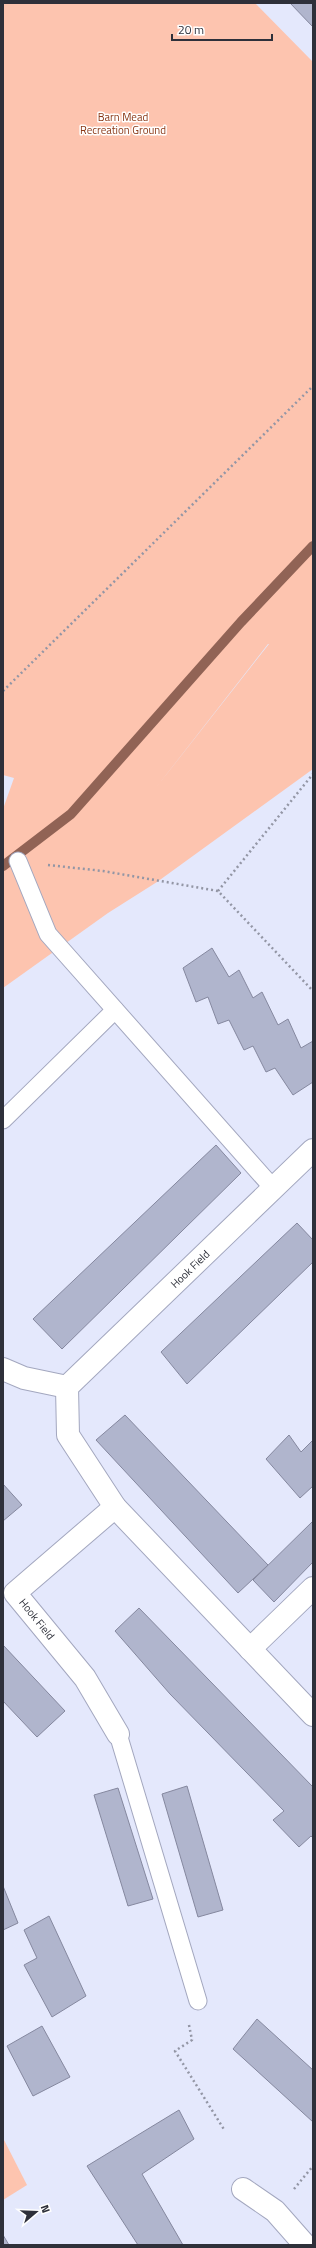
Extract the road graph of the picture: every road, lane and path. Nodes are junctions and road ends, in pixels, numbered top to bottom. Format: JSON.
{"nodes":[{"id":1,"x":313,"y":386,"type":"edge"},
{"id":2,"x":3,"y":691,"type":"edge"},
{"id":3,"x":313,"y":774,"type":"edge"},
{"id":4,"x":18,"y":861,"type":"joint"},
{"id":5,"x":218,"y":891,"type":"junction"},
{"id":6,"x":313,"y":991,"type":"edge"},
{"id":7,"x":115,"y":1010,"type":"junction"},
{"id":8,"x":3,"y":1120,"type":"edge"},
{"id":9,"x":313,"y":1150,"type":"edge"},
{"id":10,"x":274,"y":1188,"type":"junction"},
{"id":11,"x":3,"y":1369,"type":"edge"},
{"id":12,"x":67,"y":1387,"type":"junction"},
{"id":13,"x":115,"y":1507,"type":"junction"},
{"id":14,"x":313,"y":1588,"type":"edge"},
{"id":15,"x":250,"y":1649,"type":"junction"},
{"id":16,"x":313,"y":1715,"type":"edge"},
{"id":17,"x":118,"y":1734,"type":"joint"},
{"id":18,"x":198,"y":2001,"type":"joint"},
{"id":19,"x":225,"y":2131,"type":"dead end"},
{"id":20,"x":243,"y":2189,"type":"dead end"},
{"id":21,"x":305,"y":2245,"type":"edge"}],
"edges":[{"from":1,"to":2,"type":"path"},
{"from":3,"to":5,"type":"path"},
{"from":4,"to":5,"type":"path"},
{"from":4,"to":7,"type":"lane"},
{"from":5,"to":6,"type":"path"},
{"from":7,"to":8,"type":"lane"},
{"from":7,"to":10,"type":"lane"},
{"from":9,"to":10,"type":"street","name":"Hook Field"},
{"from":10,"to":12,"type":"street","name":"Hook Field"},
{"from":11,"to":12,"type":"street"},
{"from":12,"to":13,"type":"street"},
{"from":13,"to":15,"type":"street"},
{"from":13,"to":17,"type":"street","name":"Hook Field"},
{"from":14,"to":15,"type":"street"},
{"from":15,"to":16,"type":"street"},
{"from":17,"to":18,"type":"lane"},
{"from":18,"to":19,"type":"path"},
{"from":20,"to":21,"type":"street"}]}
